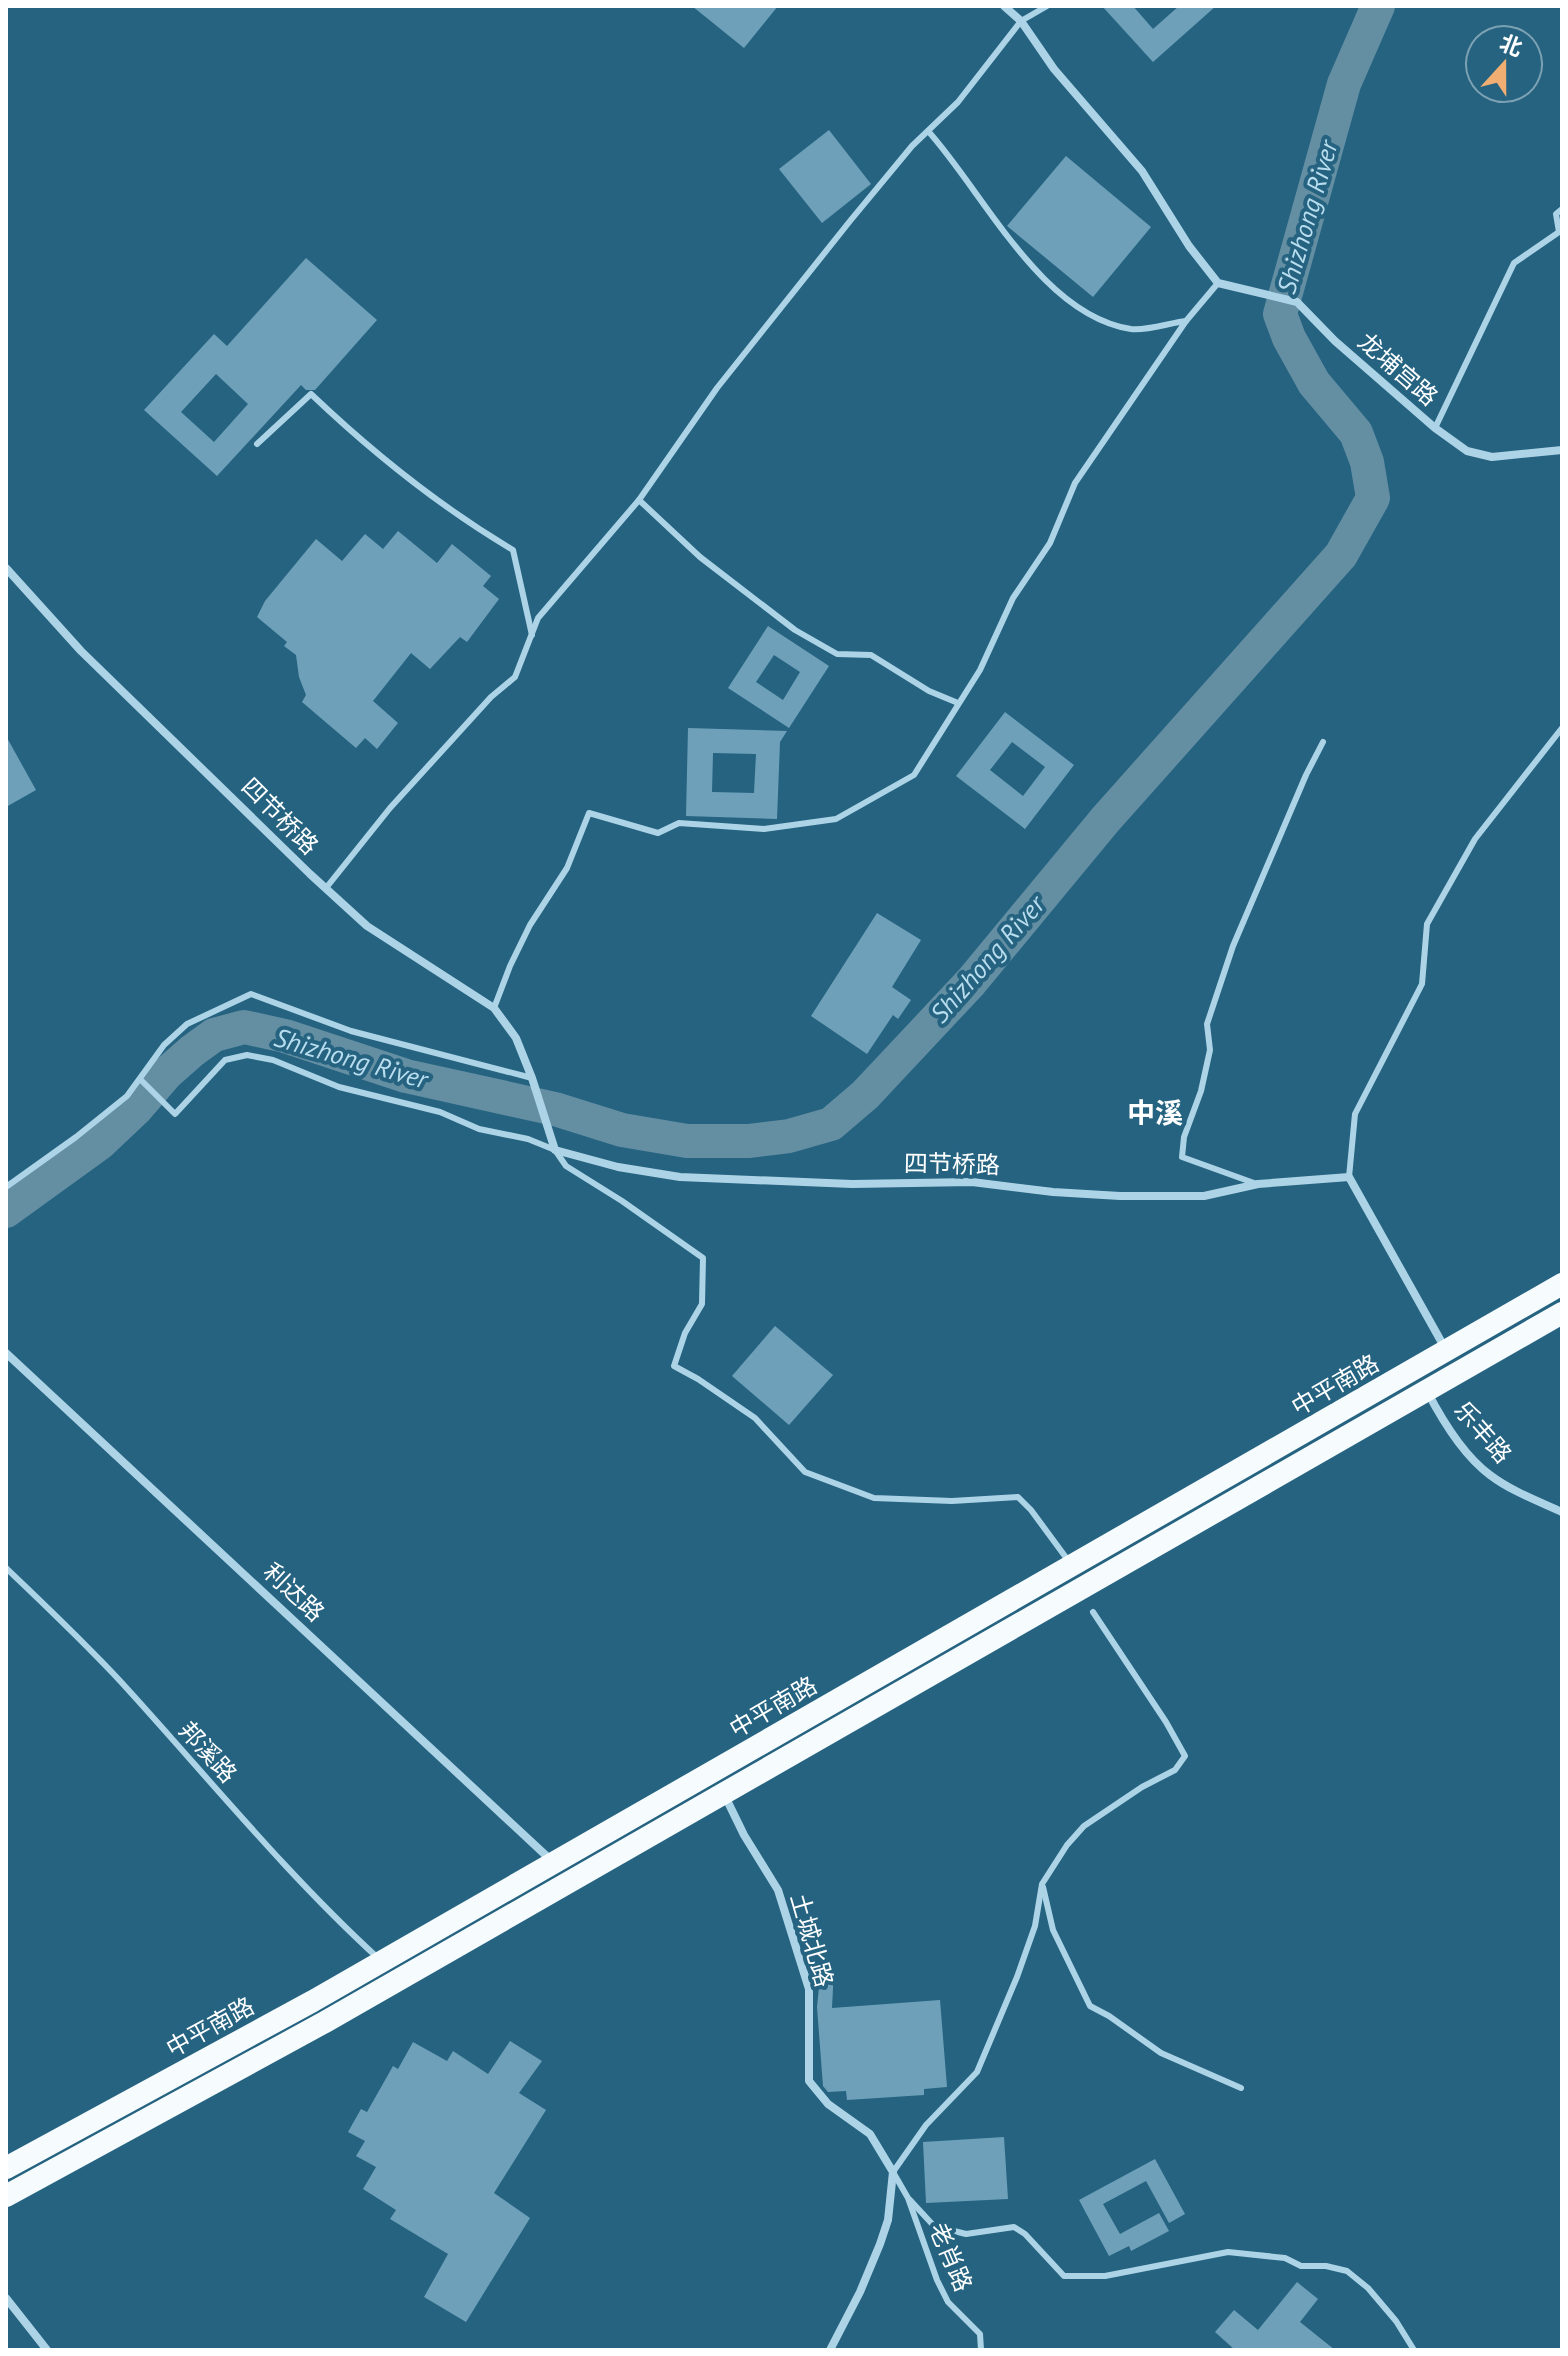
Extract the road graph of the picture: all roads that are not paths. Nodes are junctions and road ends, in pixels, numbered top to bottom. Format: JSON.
{"nodes":[{"id":1,"x":1004,"y":6,"type":"edge"},
{"id":2,"x":1047,"y":6,"type":"edge"},
{"id":3,"x":1021,"y":21,"type":"junction"},
{"id":4,"x":928,"y":131,"type":"junction"},
{"id":5,"x":1562,"y":209,"type":"edge"},
{"id":6,"x":1218,"y":283,"type":"junction"},
{"id":7,"x":1186,"y":321,"type":"junction"},
{"id":8,"x":1435,"y":428,"type":"junction"},
{"id":9,"x":257,"y":444,"type":"dead end"},
{"id":10,"x":1562,"y":450,"type":"edge"},
{"id":11,"x":639,"y":500,"type":"junction"},
{"id":12,"x":6,"y":568,"type":"edge"},
{"id":13,"x":532,"y":635,"type":"junction"},
{"id":14,"x":958,"y":703,"type":"junction"},
{"id":15,"x":1562,"y":728,"type":"edge"},
{"id":16,"x":1323,"y":742,"type":"dead end"},
{"id":17,"x":326,"y":888,"type":"junction"},
{"id":18,"x":494,"y":1008,"type":"junction"},
{"id":19,"x":532,"y":1078,"type":"junction"},
{"id":20,"x":141,"y":1080,"type":"junction"},
{"id":21,"x":555,"y":1150,"type":"junction"},
{"id":22,"x":1349,"y":1177,"type":"junction"},
{"id":23,"x":1258,"y":1184,"type":"junction"},
{"id":24,"x":6,"y":1187,"type":"edge"},
{"id":25,"x":1562,"y":1284,"type":"edge"},
{"id":26,"x":1562,"y":1313,"type":"edge"},
{"id":27,"x":1447,"y":1351,"type":"junction"},
{"id":28,"x":6,"y":1353,"type":"edge"},
{"id":29,"x":1427,"y":1390,"type":"junction"},
{"id":30,"x":1562,"y":1512,"type":"edge"},
{"id":31,"x":1072,"y":1565,"type":"junction"},
{"id":32,"x":6,"y":1568,"type":"edge"},
{"id":33,"x":1093,"y":1612,"type":"dead end"},
{"id":34,"x":724,"y":1793,"type":"junction"},
{"id":35,"x":554,"y":1863,"type":"junction"},
{"id":36,"x":1042,"y":1884,"type":"junction"},
{"id":37,"x":381,"y":1962,"type":"junction"},
{"id":38,"x":1241,"y":2088,"type":"dead end"},
{"id":39,"x":6,"y":2168,"type":"edge"},
{"id":40,"x":893,"y":2172,"type":"junction"},
{"id":41,"x":6,"y":2196,"type":"edge"},
{"id":42,"x":908,"y":2198,"type":"junction"},
{"id":43,"x":6,"y":2298,"type":"edge"},
{"id":44,"x":47,"y":2350,"type":"edge"},
{"id":45,"x":830,"y":2350,"type":"edge"},
{"id":46,"x":981,"y":2350,"type":"edge"},
{"id":47,"x":1414,"y":2350,"type":"edge"}],
"edges":[{"from":1,"to":3,"type":"street"},
{"from":2,"to":3,"type":"lane"},
{"from":3,"to":4,"type":"lane"},
{"from":3,"to":6,"type":"street"},
{"from":4,"to":7,"type":"lane"},
{"from":4,"to":11,"type":"lane"},
{"from":5,"to":8,"type":"lane"},
{"from":6,"to":7,"type":"lane"},
{"from":6,"to":8,"type":"street","name":"龙埔宫路"},
{"from":7,"to":14,"type":"lane"},
{"from":8,"to":10,"type":"street","name":"龙埔宫路"},
{"from":9,"to":13,"type":"lane"},
{"from":11,"to":13,"type":"lane"},
{"from":11,"to":14,"type":"lane"},
{"from":12,"to":17,"type":"street","name":"四节桥路"},
{"from":13,"to":17,"type":"lane"},
{"from":14,"to":18,"type":"lane"},
{"from":15,"to":22,"type":"lane"},
{"from":16,"to":23,"type":"lane"},
{"from":17,"to":18,"type":"street","name":"四节桥路"},
{"from":18,"to":19,"type":"street","name":"四节桥路"},
{"from":19,"to":20,"type":"lane"},
{"from":19,"to":21,"type":"street","name":"四节桥路"},
{"from":20,"to":21,"type":"lane"},
{"from":20,"to":24,"type":"lane"},
{"from":21,"to":23,"type":"street","name":"四节桥路"},
{"from":21,"to":31,"type":"lane"},
{"from":22,"to":23,"type":"street","name":"四节桥路"},
{"from":22,"to":27,"type":"street"},
{"from":25,"to":27,"type":"highway","name":"中平南路"},
{"from":26,"to":29,"type":"highway"},
{"from":27,"to":31,"type":"highway","name":"中平南路"},
{"from":28,"to":35,"type":"street","name":"利达路"},
{"from":29,"to":30,"type":"street","name":"乐丰路"},
{"from":29,"to":34,"type":"highway"},
{"from":31,"to":35,"type":"highway","name":"中平南路"},
{"from":32,"to":37,"type":"lane","name":"邦溪路"},
{"from":33,"to":36,"type":"lane"},
{"from":34,"to":40,"type":"street","name":"土城北路"},
{"from":34,"to":41,"type":"highway"},
{"from":35,"to":37,"type":"highway","name":"中平南路"},
{"from":36,"to":38,"type":"lane"},
{"from":36,"to":40,"type":"lane"},
{"from":37,"to":39,"type":"highway","name":"中平南路"},
{"from":40,"to":42,"type":"lane","name":"老肖路"},
{"from":40,"to":45,"type":"street"},
{"from":42,"to":46,"type":"lane","name":"老肖路"},
{"from":42,"to":47,"type":"lane"},
{"from":43,"to":44,"type":"street"}]}
